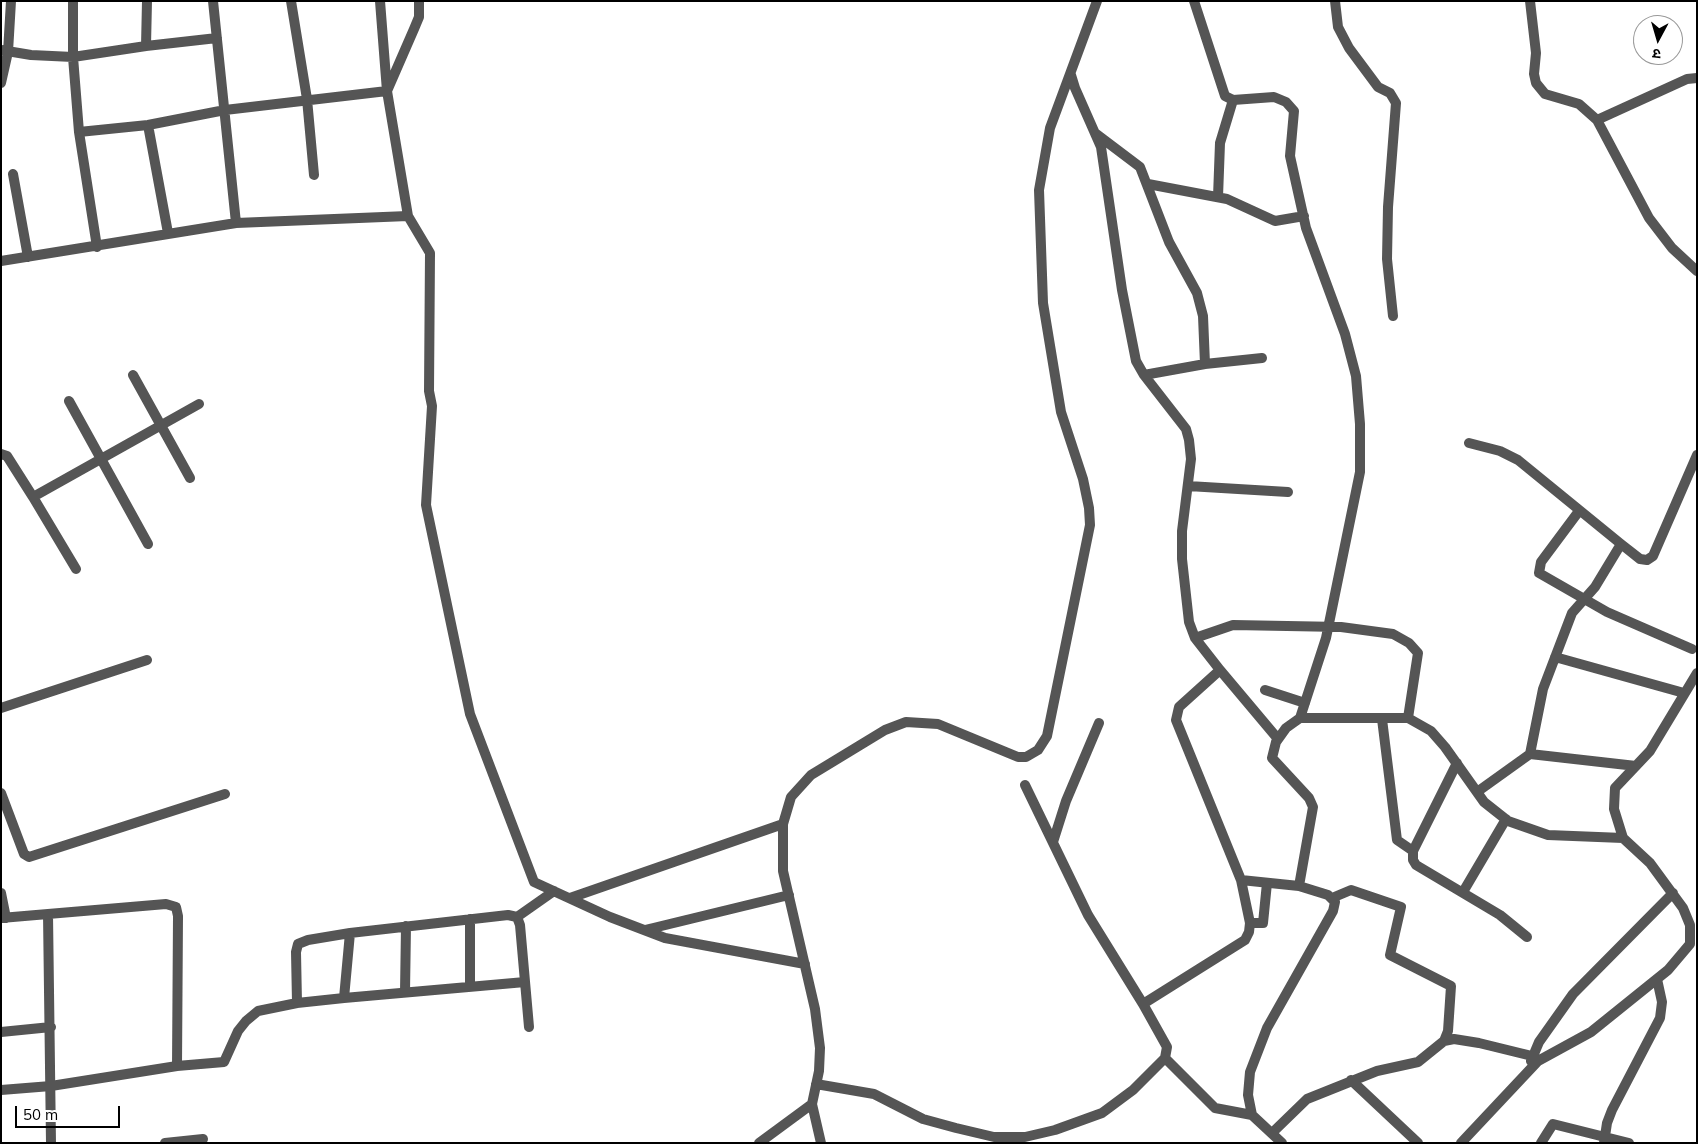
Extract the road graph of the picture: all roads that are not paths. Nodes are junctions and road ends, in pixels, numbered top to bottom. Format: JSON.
{"nodes":[{"id":1,"x":11,"y":1,"type":"edge"},
{"id":2,"x":73,"y":1,"type":"edge"},
{"id":3,"x":147,"y":1,"type":"edge"},
{"id":4,"x":213,"y":1,"type":"edge"},
{"id":5,"x":291,"y":1,"type":"edge"},
{"id":6,"x":380,"y":1,"type":"edge"},
{"id":7,"x":419,"y":1,"type":"edge"},
{"id":8,"x":1097,"y":1,"type":"edge"},
{"id":9,"x":1194,"y":1,"type":"edge"},
{"id":10,"x":1336,"y":1,"type":"edge"},
{"id":11,"x":1530,"y":1,"type":"edge"},
{"id":12,"x":217,"y":38,"type":"junction"},
{"id":13,"x":146,"y":46,"type":"junction"},
{"id":14,"x":4,"y":51,"type":"edge"},
{"id":15,"x":73,"y":57,"type":"junction"},
{"id":16,"x":1072,"y":75,"type":"junction"},
{"id":17,"x":1697,"y":78,"type":"edge"},
{"id":18,"x":1,"y":83,"type":"edge"},
{"id":19,"x":387,"y":91,"type":"junction"},
{"id":20,"x":307,"y":99,"type":"junction"},
{"id":21,"x":1233,"y":100,"type":"junction"},
{"id":22,"x":225,"y":110,"type":"junction"},
{"id":23,"x":1597,"y":120,"type":"junction"},
{"id":24,"x":148,"y":125,"type":"junction"},
{"id":25,"x":79,"y":132,"type":"junction"},
{"id":26,"x":1095,"y":133,"type":"junction"},
{"id":27,"x":13,"y":174,"type":"dead end"},
{"id":28,"x":314,"y":175,"type":"dead end"},
{"id":29,"x":1148,"y":184,"type":"junction"},
{"id":30,"x":1218,"y":197,"type":"junction"},
{"id":31,"x":408,"y":216,"type":"junction"},
{"id":32,"x":1304,"y":216,"type":"junction"},
{"id":33,"x":236,"y":223,"type":"junction"},
{"id":34,"x":168,"y":233,"type":"junction"},
{"id":35,"x":97,"y":247,"type":"junction"},
{"id":36,"x":28,"y":257,"type":"junction"},
{"id":37,"x":1,"y":261,"type":"edge"},
{"id":38,"x":1697,"y":271,"type":"edge"},
{"id":39,"x":1393,"y":316,"type":"dead end"},
{"id":40,"x":1262,"y":358,"type":"dead end"},
{"id":41,"x":1205,"y":364,"type":"junction"},
{"id":42,"x":133,"y":375,"type":"dead end"},
{"id":43,"x":1144,"y":375,"type":"junction"},
{"id":44,"x":69,"y":401,"type":"dead end"},
{"id":45,"x":199,"y":404,"type":"dead end"},
{"id":46,"x":161,"y":426,"type":"junction"},
{"id":47,"x":1469,"y":442,"type":"dead end"},
{"id":48,"x":1,"y":454,"type":"edge"},
{"id":49,"x":1697,"y":455,"type":"edge"},
{"id":50,"x":101,"y":459,"type":"junction"},
{"id":51,"x":190,"y":478,"type":"dead end"},
{"id":52,"x":1188,"y":486,"type":"junction"},
{"id":53,"x":1288,"y":492,"type":"dead end"},
{"id":54,"x":33,"y":497,"type":"junction"},
{"id":55,"x":1579,"y":511,"type":"junction"},
{"id":56,"x":148,"y":544,"type":"dead end"},
{"id":57,"x":1620,"y":544,"type":"junction"},
{"id":58,"x":76,"y":569,"type":"dead end"},
{"id":59,"x":1584,"y":599,"type":"junction"},
{"id":60,"x":1329,"y":627,"type":"junction"},
{"id":61,"x":1195,"y":638,"type":"junction"},
{"id":62,"x":1692,"y":649,"type":"dead end"},
{"id":63,"x":1555,"y":657,"type":"junction"},
{"id":64,"x":148,"y":660,"type":"dead end"},
{"id":65,"x":1220,"y":670,"type":"junction"},
{"id":66,"x":1697,"y":672,"type":"edge"},
{"id":67,"x":1265,"y":690,"type":"dead end"},
{"id":68,"x":1684,"y":692,"type":"junction"},
{"id":69,"x":1304,"y":703,"type":"junction"},
{"id":70,"x":1,"y":708,"type":"edge"},
{"id":71,"x":1300,"y":718,"type":"junction"},
{"id":72,"x":1408,"y":718,"type":"junction"},
{"id":73,"x":1382,"y":719,"type":"junction"},
{"id":74,"x":1099,"y":723,"type":"dead end"},
{"id":75,"x":1278,"y":739,"type":"junction"},
{"id":76,"x":1530,"y":754,"type":"junction"},
{"id":77,"x":1457,"y":764,"type":"junction"},
{"id":78,"x":1636,"y":766,"type":"junction"},
{"id":79,"x":1025,"y":785,"type":"dead end"},
{"id":80,"x":2,"y":792,"type":"edge"},
{"id":81,"x":1477,"y":792,"type":"junction"},
{"id":82,"x":225,"y":794,"type":"dead end"},
{"id":83,"x":1506,"y":819,"type":"junction"},
{"id":84,"x":784,"y":824,"type":"junction"},
{"id":85,"x":1623,"y":838,"type":"junction"},
{"id":86,"x":1053,"y":842,"type":"junction"},
{"id":87,"x":1414,"y":851,"type":"junction"},
{"id":88,"x":1241,"y":880,"type":"junction"},
{"id":89,"x":1267,"y":883,"type":"junction"},
{"id":90,"x":1299,"y":886,"type":"junction"},
{"id":91,"x":554,"y":891,"type":"junction"},
{"id":92,"x":1463,"y":892,"type":"junction"},
{"id":93,"x":1,"y":893,"type":"edge"},
{"id":94,"x":1672,"y":893,"type":"junction"},
{"id":95,"x":789,"y":895,"type":"junction"},
{"id":96,"x":570,"y":898,"type":"junction"},
{"id":97,"x":1332,"y":898,"type":"junction"},
{"id":98,"x":48,"y":914,"type":"junction"},
{"id":99,"x":517,"y":917,"type":"junction"},
{"id":100,"x":3,"y":918,"type":"edge"},
{"id":101,"x":470,"y":918,"type":"junction"},
{"id":102,"x":1250,"y":922,"type":"junction"},
{"id":103,"x":406,"y":926,"type":"junction"},
{"id":104,"x":1693,"y":928,"type":"edge"},
{"id":105,"x":645,"y":930,"type":"junction"},
{"id":106,"x":350,"y":933,"type":"junction"},
{"id":107,"x":1527,"y":937,"type":"dead end"},
{"id":108,"x":805,"y":964,"type":"junction"},
{"id":109,"x":1657,"y":978,"type":"junction"},
{"id":110,"x":525,"y":982,"type":"junction"},
{"id":111,"x":470,"y":986,"type":"junction"},
{"id":112,"x":405,"y":992,"type":"junction"},
{"id":113,"x":344,"y":998,"type":"junction"},
{"id":114,"x":297,"y":1003,"type":"junction"},
{"id":115,"x":1144,"y":1004,"type":"junction"},
{"id":116,"x":51,"y":1027,"type":"junction"},
{"id":117,"x":529,"y":1028,"type":"dead end"},
{"id":118,"x":1,"y":1032,"type":"edge"},
{"id":119,"x":1444,"y":1041,"type":"junction"},
{"id":120,"x":1539,"y":1042,"type":"junction"},
{"id":121,"x":1555,"y":1052,"type":"junction"},
{"id":122,"x":1532,"y":1056,"type":"junction"},
{"id":123,"x":1165,"y":1058,"type":"junction"},
{"id":124,"x":177,"y":1066,"type":"junction"},
{"id":125,"x":1528,"y":1072,"type":"junction"},
{"id":126,"x":1351,"y":1080,"type":"junction"},
{"id":127,"x":816,"y":1084,"type":"junction"},
{"id":128,"x":51,"y":1086,"type":"junction"},
{"id":129,"x":1,"y":1090,"type":"edge"},
{"id":130,"x":812,"y":1104,"type":"junction"},
{"id":131,"x":1252,"y":1115,"type":"junction"},
{"id":132,"x":1272,"y":1132,"type":"junction"},
{"id":133,"x":203,"y":1139,"type":"dead end"},
{"id":134,"x":1604,"y":1139,"type":"edge"},
{"id":135,"x":177,"y":1142,"type":"edge"},
{"id":136,"x":52,"y":1143,"type":"edge"},
{"id":137,"x":165,"y":1143,"type":"edge"},
{"id":138,"x":759,"y":1143,"type":"edge"},
{"id":139,"x":821,"y":1143,"type":"edge"},
{"id":140,"x":1282,"y":1143,"type":"edge"},
{"id":141,"x":1418,"y":1143,"type":"edge"},
{"id":142,"x":1461,"y":1143,"type":"edge"},
{"id":143,"x":1541,"y":1143,"type":"edge"},
{"id":144,"x":1629,"y":1143,"type":"edge"}],
"edges":[{"from":1,"to":14,"type":"street"},
{"from":2,"to":15,"type":"street"},
{"from":3,"to":13,"type":"street"},
{"from":4,"to":12,"type":"street"},
{"from":5,"to":20,"type":"street"},
{"from":6,"to":19,"type":"street"},
{"from":7,"to":19,"type":"street"},
{"from":8,"to":16,"type":"street"},
{"from":9,"to":21,"type":"street"},
{"from":10,"to":39,"type":"street"},
{"from":11,"to":23,"type":"street"},
{"from":12,"to":13,"type":"street"},
{"from":12,"to":22,"type":"street"},
{"from":13,"to":15,"type":"street"},
{"from":14,"to":15,"type":"street"},
{"from":14,"to":18,"type":"street"},
{"from":15,"to":25,"type":"street"},
{"from":16,"to":26,"type":"street"},
{"from":16,"to":84,"type":"street"},
{"from":17,"to":23,"type":"street"},
{"from":19,"to":20,"type":"street"},
{"from":19,"to":31,"type":"street"},
{"from":20,"to":22,"type":"street"},
{"from":20,"to":28,"type":"street"},
{"from":21,"to":30,"type":"street"},
{"from":21,"to":32,"type":"street"},
{"from":22,"to":24,"type":"street"},
{"from":22,"to":33,"type":"street"},
{"from":23,"to":38,"type":"street"},
{"from":24,"to":25,"type":"street"},
{"from":24,"to":34,"type":"street"},
{"from":25,"to":35,"type":"street"},
{"from":26,"to":29,"type":"street"},
{"from":26,"to":43,"type":"street"},
{"from":27,"to":36,"type":"street"},
{"from":29,"to":30,"type":"street"},
{"from":29,"to":41,"type":"street"},
{"from":30,"to":32,"type":"street"},
{"from":31,"to":33,"type":"street"},
{"from":31,"to":91,"type":"street"},
{"from":32,"to":60,"type":"street"},
{"from":33,"to":34,"type":"street"},
{"from":34,"to":35,"type":"street"},
{"from":35,"to":36,"type":"street"},
{"from":36,"to":37,"type":"street"},
{"from":40,"to":41,"type":"street"},
{"from":41,"to":43,"type":"street"},
{"from":42,"to":46,"type":"street"},
{"from":43,"to":52,"type":"street"},
{"from":44,"to":50,"type":"street"},
{"from":45,"to":46,"type":"street"},
{"from":46,"to":50,"type":"street"},
{"from":46,"to":51,"type":"street"},
{"from":47,"to":55,"type":"street"},
{"from":48,"to":54,"type":"street"},
{"from":49,"to":57,"type":"street"},
{"from":50,"to":54,"type":"street"},
{"from":50,"to":56,"type":"street"},
{"from":52,"to":53,"type":"street"},
{"from":52,"to":61,"type":"street"},
{"from":54,"to":58,"type":"street"},
{"from":55,"to":57,"type":"street"},
{"from":55,"to":59,"type":"street"},
{"from":57,"to":59,"type":"street"},
{"from":59,"to":62,"type":"street"},
{"from":59,"to":63,"type":"street"},
{"from":60,"to":61,"type":"street"},
{"from":60,"to":69,"type":"street"},
{"from":60,"to":72,"type":"street"},
{"from":61,"to":65,"type":"street"},
{"from":63,"to":68,"type":"street"},
{"from":63,"to":76,"type":"street"},
{"from":64,"to":70,"type":"street"},
{"from":65,"to":75,"type":"street"},
{"from":65,"to":88,"type":"street"},
{"from":66,"to":68,"type":"street"},
{"from":67,"to":69,"type":"street"},
{"from":68,"to":78,"type":"street"},
{"from":69,"to":71,"type":"street"},
{"from":71,"to":73,"type":"street"},
{"from":71,"to":75,"type":"street"},
{"from":72,"to":73,"type":"street"},
{"from":72,"to":77,"type":"street"},
{"from":73,"to":87,"type":"street"},
{"from":74,"to":86,"type":"street"},
{"from":75,"to":90,"type":"street"},
{"from":76,"to":78,"type":"street"},
{"from":76,"to":81,"type":"street"},
{"from":77,"to":81,"type":"street"},
{"from":77,"to":87,"type":"street"},
{"from":78,"to":85,"type":"street"},
{"from":79,"to":86,"type":"street"},
{"from":80,"to":82,"type":"street"},
{"from":81,"to":83,"type":"street"},
{"from":83,"to":85,"type":"street"},
{"from":83,"to":92,"type":"street"},
{"from":84,"to":95,"type":"street"},
{"from":84,"to":96,"type":"street"},
{"from":85,"to":94,"type":"street"},
{"from":86,"to":115,"type":"street"},
{"from":87,"to":92,"type":"street"},
{"from":88,"to":89,"type":"street"},
{"from":88,"to":102,"type":"street"},
{"from":89,"to":90,"type":"street"},
{"from":89,"to":102,"type":"street"},
{"from":90,"to":97,"type":"street"},
{"from":91,"to":96,"type":"street"},
{"from":91,"to":99,"type":"street"},
{"from":92,"to":107,"type":"street"},
{"from":93,"to":100,"type":"street"},
{"from":94,"to":104,"type":"street"},
{"from":94,"to":120,"type":"street"},
{"from":95,"to":105,"type":"street"},
{"from":95,"to":108,"type":"street"},
{"from":96,"to":105,"type":"street"},
{"from":97,"to":119,"type":"street"},
{"from":97,"to":131,"type":"street"},
{"from":98,"to":100,"type":"street"},
{"from":98,"to":116,"type":"street"},
{"from":98,"to":124,"type":"street"},
{"from":99,"to":101,"type":"street"},
{"from":99,"to":110,"type":"street"},
{"from":101,"to":103,"type":"street"},
{"from":101,"to":111,"type":"street"},
{"from":102,"to":115,"type":"street"},
{"from":103,"to":106,"type":"street"},
{"from":103,"to":112,"type":"street"},
{"from":104,"to":109,"type":"street"},
{"from":105,"to":108,"type":"street"},
{"from":106,"to":113,"type":"street"},
{"from":106,"to":114,"type":"street"},
{"from":108,"to":127,"type":"street"},
{"from":109,"to":121,"type":"street"},
{"from":109,"to":134,"type":"street"},
{"from":110,"to":111,"type":"street"},
{"from":110,"to":117,"type":"street"},
{"from":111,"to":112,"type":"street"},
{"from":112,"to":113,"type":"street"},
{"from":113,"to":114,"type":"street"},
{"from":114,"to":124,"type":"street"},
{"from":115,"to":123,"type":"street"},
{"from":116,"to":118,"type":"street"},
{"from":116,"to":128,"type":"street"},
{"from":119,"to":122,"type":"street"},
{"from":119,"to":126,"type":"street"},
{"from":120,"to":121,"type":"street"},
{"from":120,"to":122,"type":"street"},
{"from":121,"to":125,"type":"street"},
{"from":122,"to":125,"type":"street"},
{"from":123,"to":127,"type":"street"},
{"from":123,"to":131,"type":"street"},
{"from":124,"to":128,"type":"street"},
{"from":125,"to":142,"type":"street"},
{"from":126,"to":132,"type":"street"},
{"from":126,"to":141,"type":"street"},
{"from":127,"to":130,"type":"street"},
{"from":128,"to":129,"type":"street"},
{"from":128,"to":136,"type":"street"},
{"from":130,"to":138,"type":"street"},
{"from":130,"to":139,"type":"street"},
{"from":131,"to":132,"type":"street"},
{"from":132,"to":140,"type":"street"},
{"from":133,"to":135,"type":"street"},
{"from":134,"to":143,"type":"street"},
{"from":134,"to":144,"type":"street"},
{"from":135,"to":137,"type":"street"}]}
